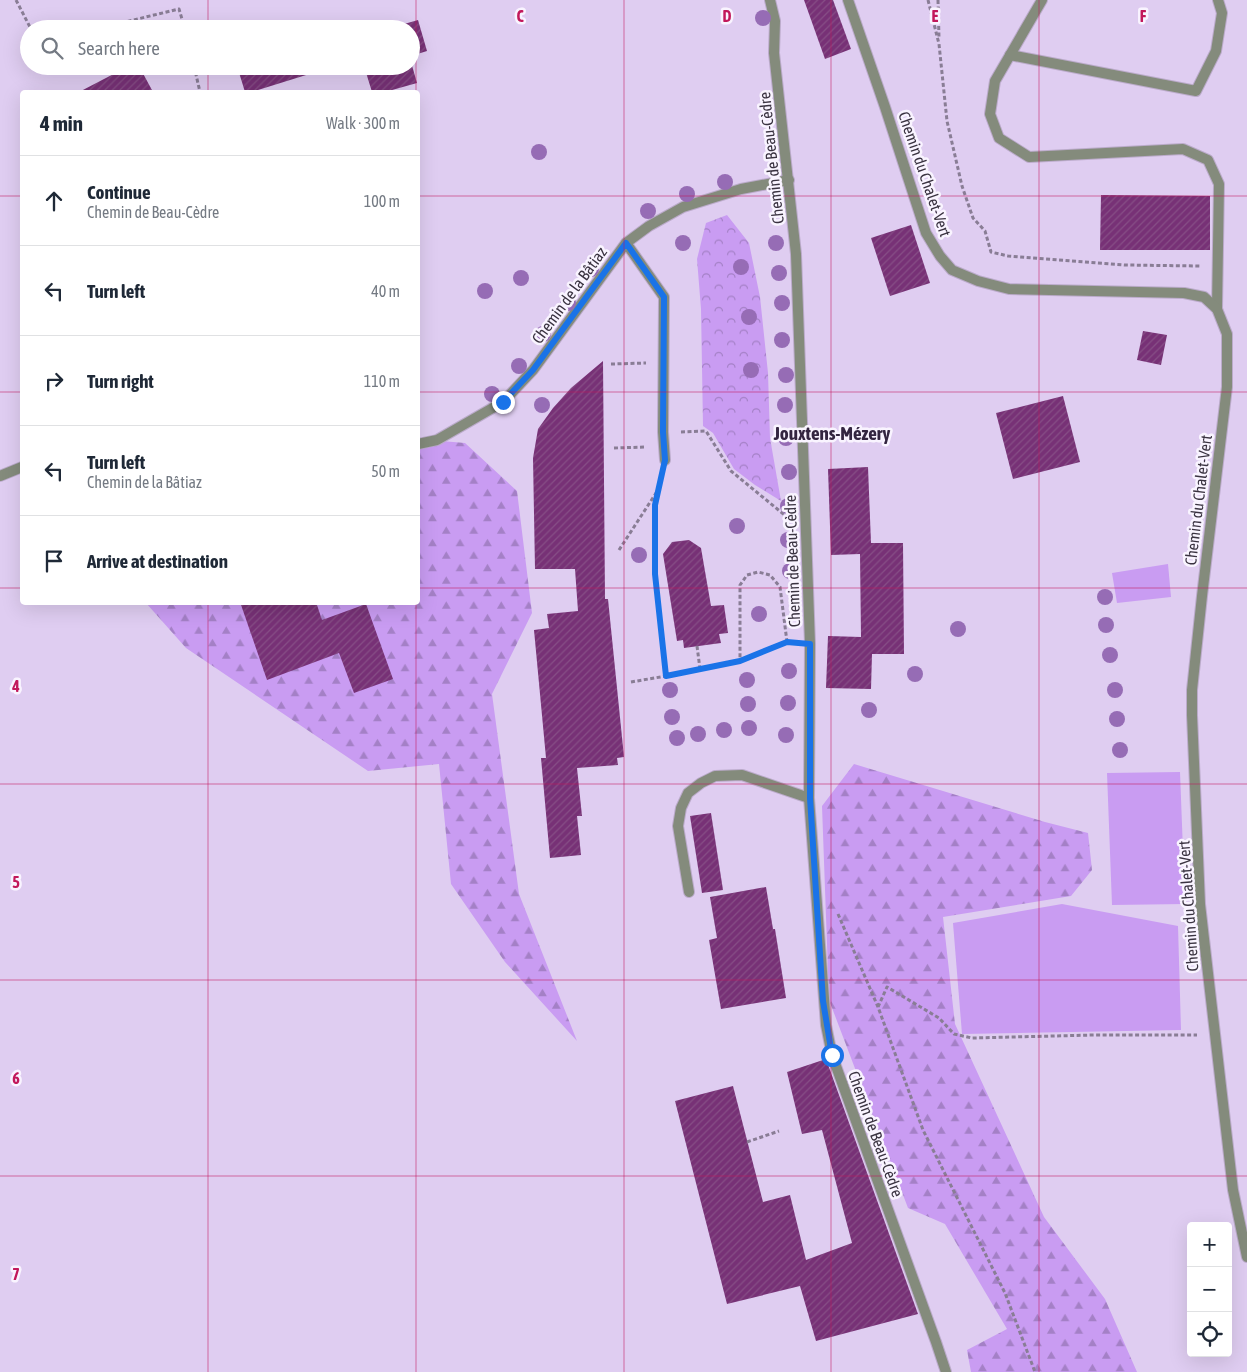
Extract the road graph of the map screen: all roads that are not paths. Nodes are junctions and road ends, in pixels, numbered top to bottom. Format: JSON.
{"nodes":[{"id":1,"x":770,"y":0,"type":"edge"},
{"id":2,"x":848,"y":0,"type":"edge"},
{"id":3,"x":1042,"y":0,"type":"edge"},
{"id":4,"x":1218,"y":0,"type":"edge"},
{"id":5,"x":1010,"y":55,"type":"junction"},
{"id":6,"x":789,"y":180,"type":"junction"},
{"id":7,"x":626,"y":243,"type":"junction"},
{"id":8,"x":1217,"y":309,"type":"junction"},
{"id":9,"x":420,"y":444,"type":"edge"},
{"id":10,"x":665,"y":460,"type":"road end"},
{"id":11,"x":20,"y":468,"type":"edge"},
{"id":12,"x":0,"y":476,"type":"edge"},
{"id":13,"x":810,"y":798,"type":"junction"},
{"id":14,"x":689,"y":892,"type":"dead end"},
{"id":15,"x":1247,"y":1257,"type":"edge"},
{"id":16,"x":946,"y":1372,"type":"edge"}],
"edges":[{"from":1,"to":6,"type":"street","name":"Chemin de Beau-Cèdre"},
{"from":2,"to":8,"type":"street","name":"Chemin du Chalet-Vert"},
{"from":3,"to":5,"type":"street"},
{"from":4,"to":5,"type":"street"},
{"from":5,"to":8,"type":"street"},
{"from":6,"to":7,"type":"street","name":"Chemin de la Bâtiaz"},
{"from":6,"to":13,"type":"street","name":"Chemin de Beau-Cèdre"},
{"from":7,"to":9,"type":"street","name":"Chemin de la Bâtiaz"},
{"from":7,"to":10,"type":"street"},
{"from":8,"to":15,"type":"street","name":"Chemin du Chalet-Vert"},
{"from":11,"to":12,"type":"street"},
{"from":13,"to":14,"type":"street"},
{"from":13,"to":16,"type":"street","name":"Chemin de Beau-Cèdre"}]}
